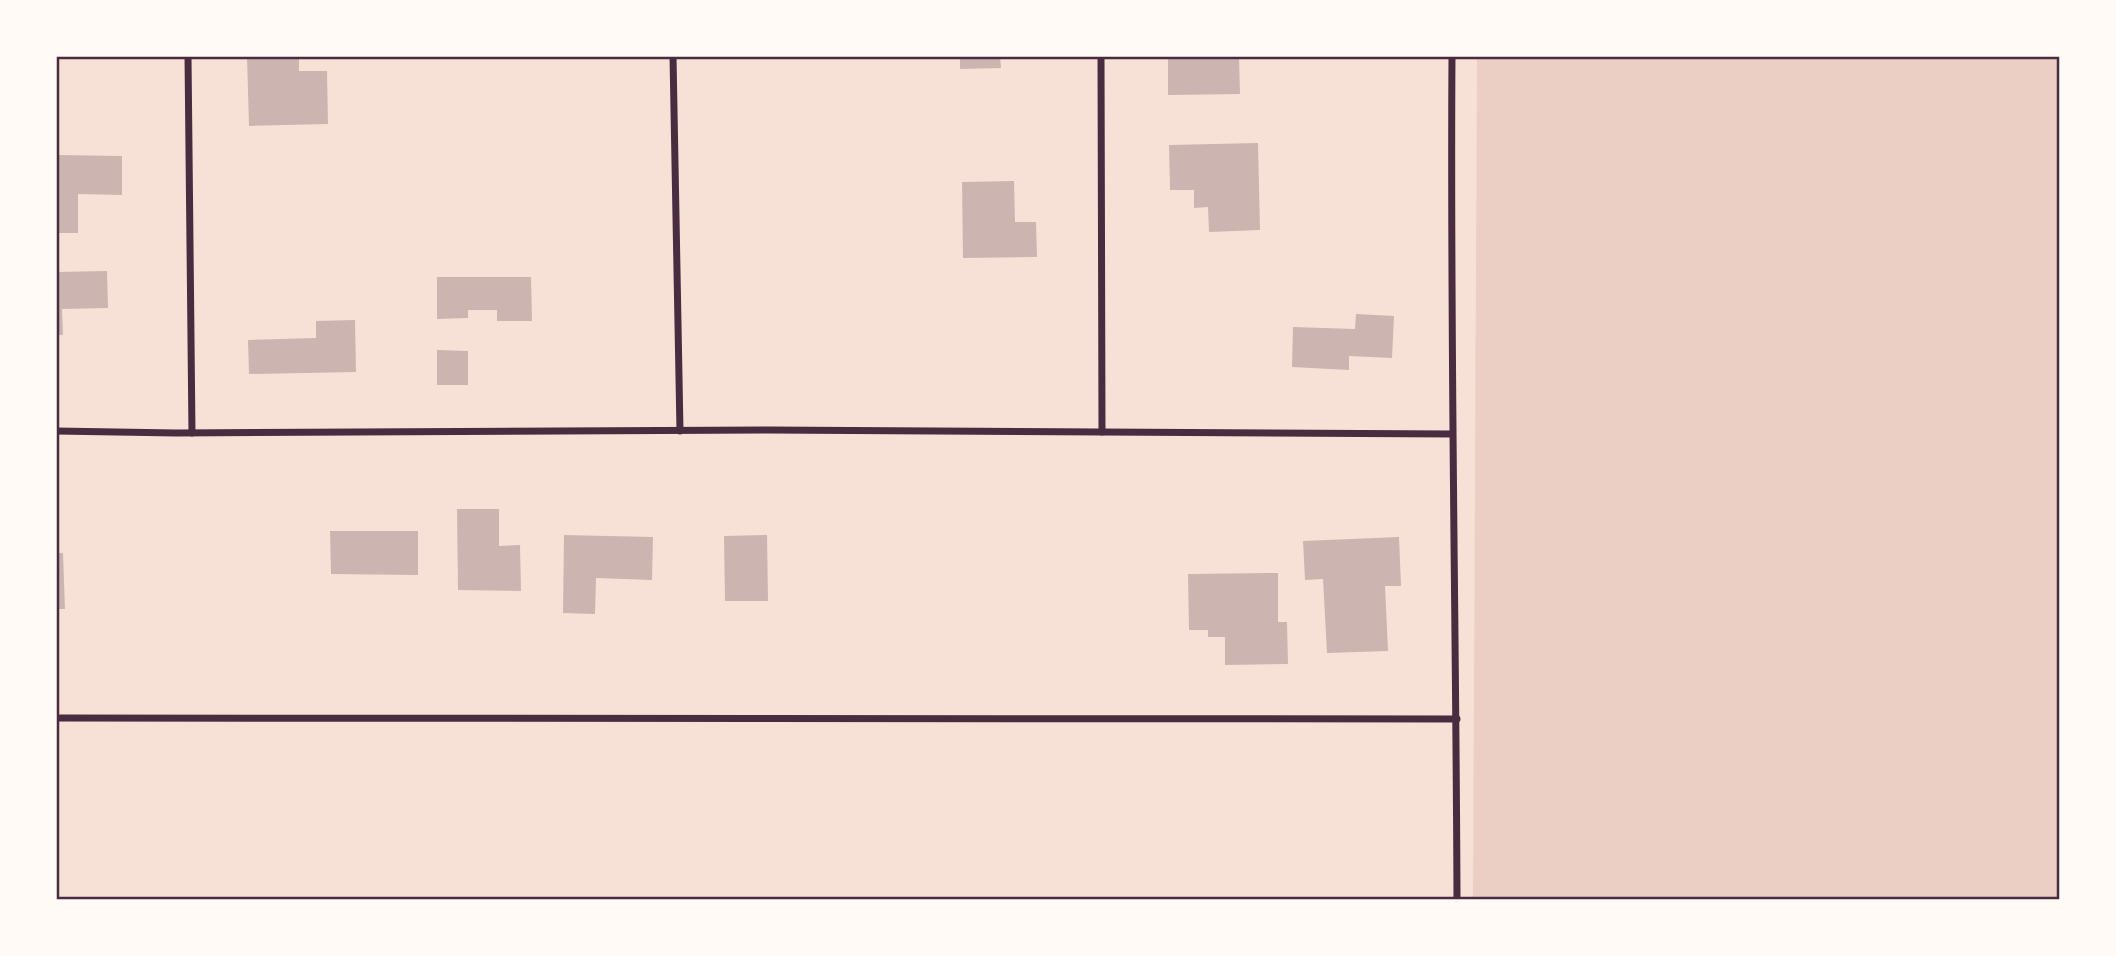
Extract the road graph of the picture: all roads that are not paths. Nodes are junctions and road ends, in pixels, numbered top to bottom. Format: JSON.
{"nodes":[{"id":1,"x":188,"y":56,"type":"edge"},
{"id":2,"x":673,"y":56,"type":"edge"},
{"id":3,"x":1101,"y":56,"type":"edge"},
{"id":4,"x":1452,"y":56,"type":"edge"},
{"id":5,"x":56,"y":431,"type":"edge"},
{"id":6,"x":680,"y":431,"type":"junction"},
{"id":7,"x":1102,"y":432,"type":"junction"},
{"id":8,"x":192,"y":433,"type":"junction"},
{"id":9,"x":1452,"y":434,"type":"junction"},
{"id":10,"x":56,"y":718,"type":"edge"},
{"id":11,"x":1457,"y":719,"type":"junction"},
{"id":12,"x":1457,"y":900,"type":"edge"}],
"edges":[{"from":1,"to":8,"type":"street"},
{"from":2,"to":6,"type":"street"},
{"from":3,"to":7,"type":"street"},
{"from":4,"to":9,"type":"street"},
{"from":5,"to":8,"type":"street"},
{"from":6,"to":7,"type":"street"},
{"from":6,"to":8,"type":"street"},
{"from":7,"to":9,"type":"street"},
{"from":9,"to":11,"type":"street"},
{"from":10,"to":11,"type":"street"},
{"from":11,"to":12,"type":"street"}]}
